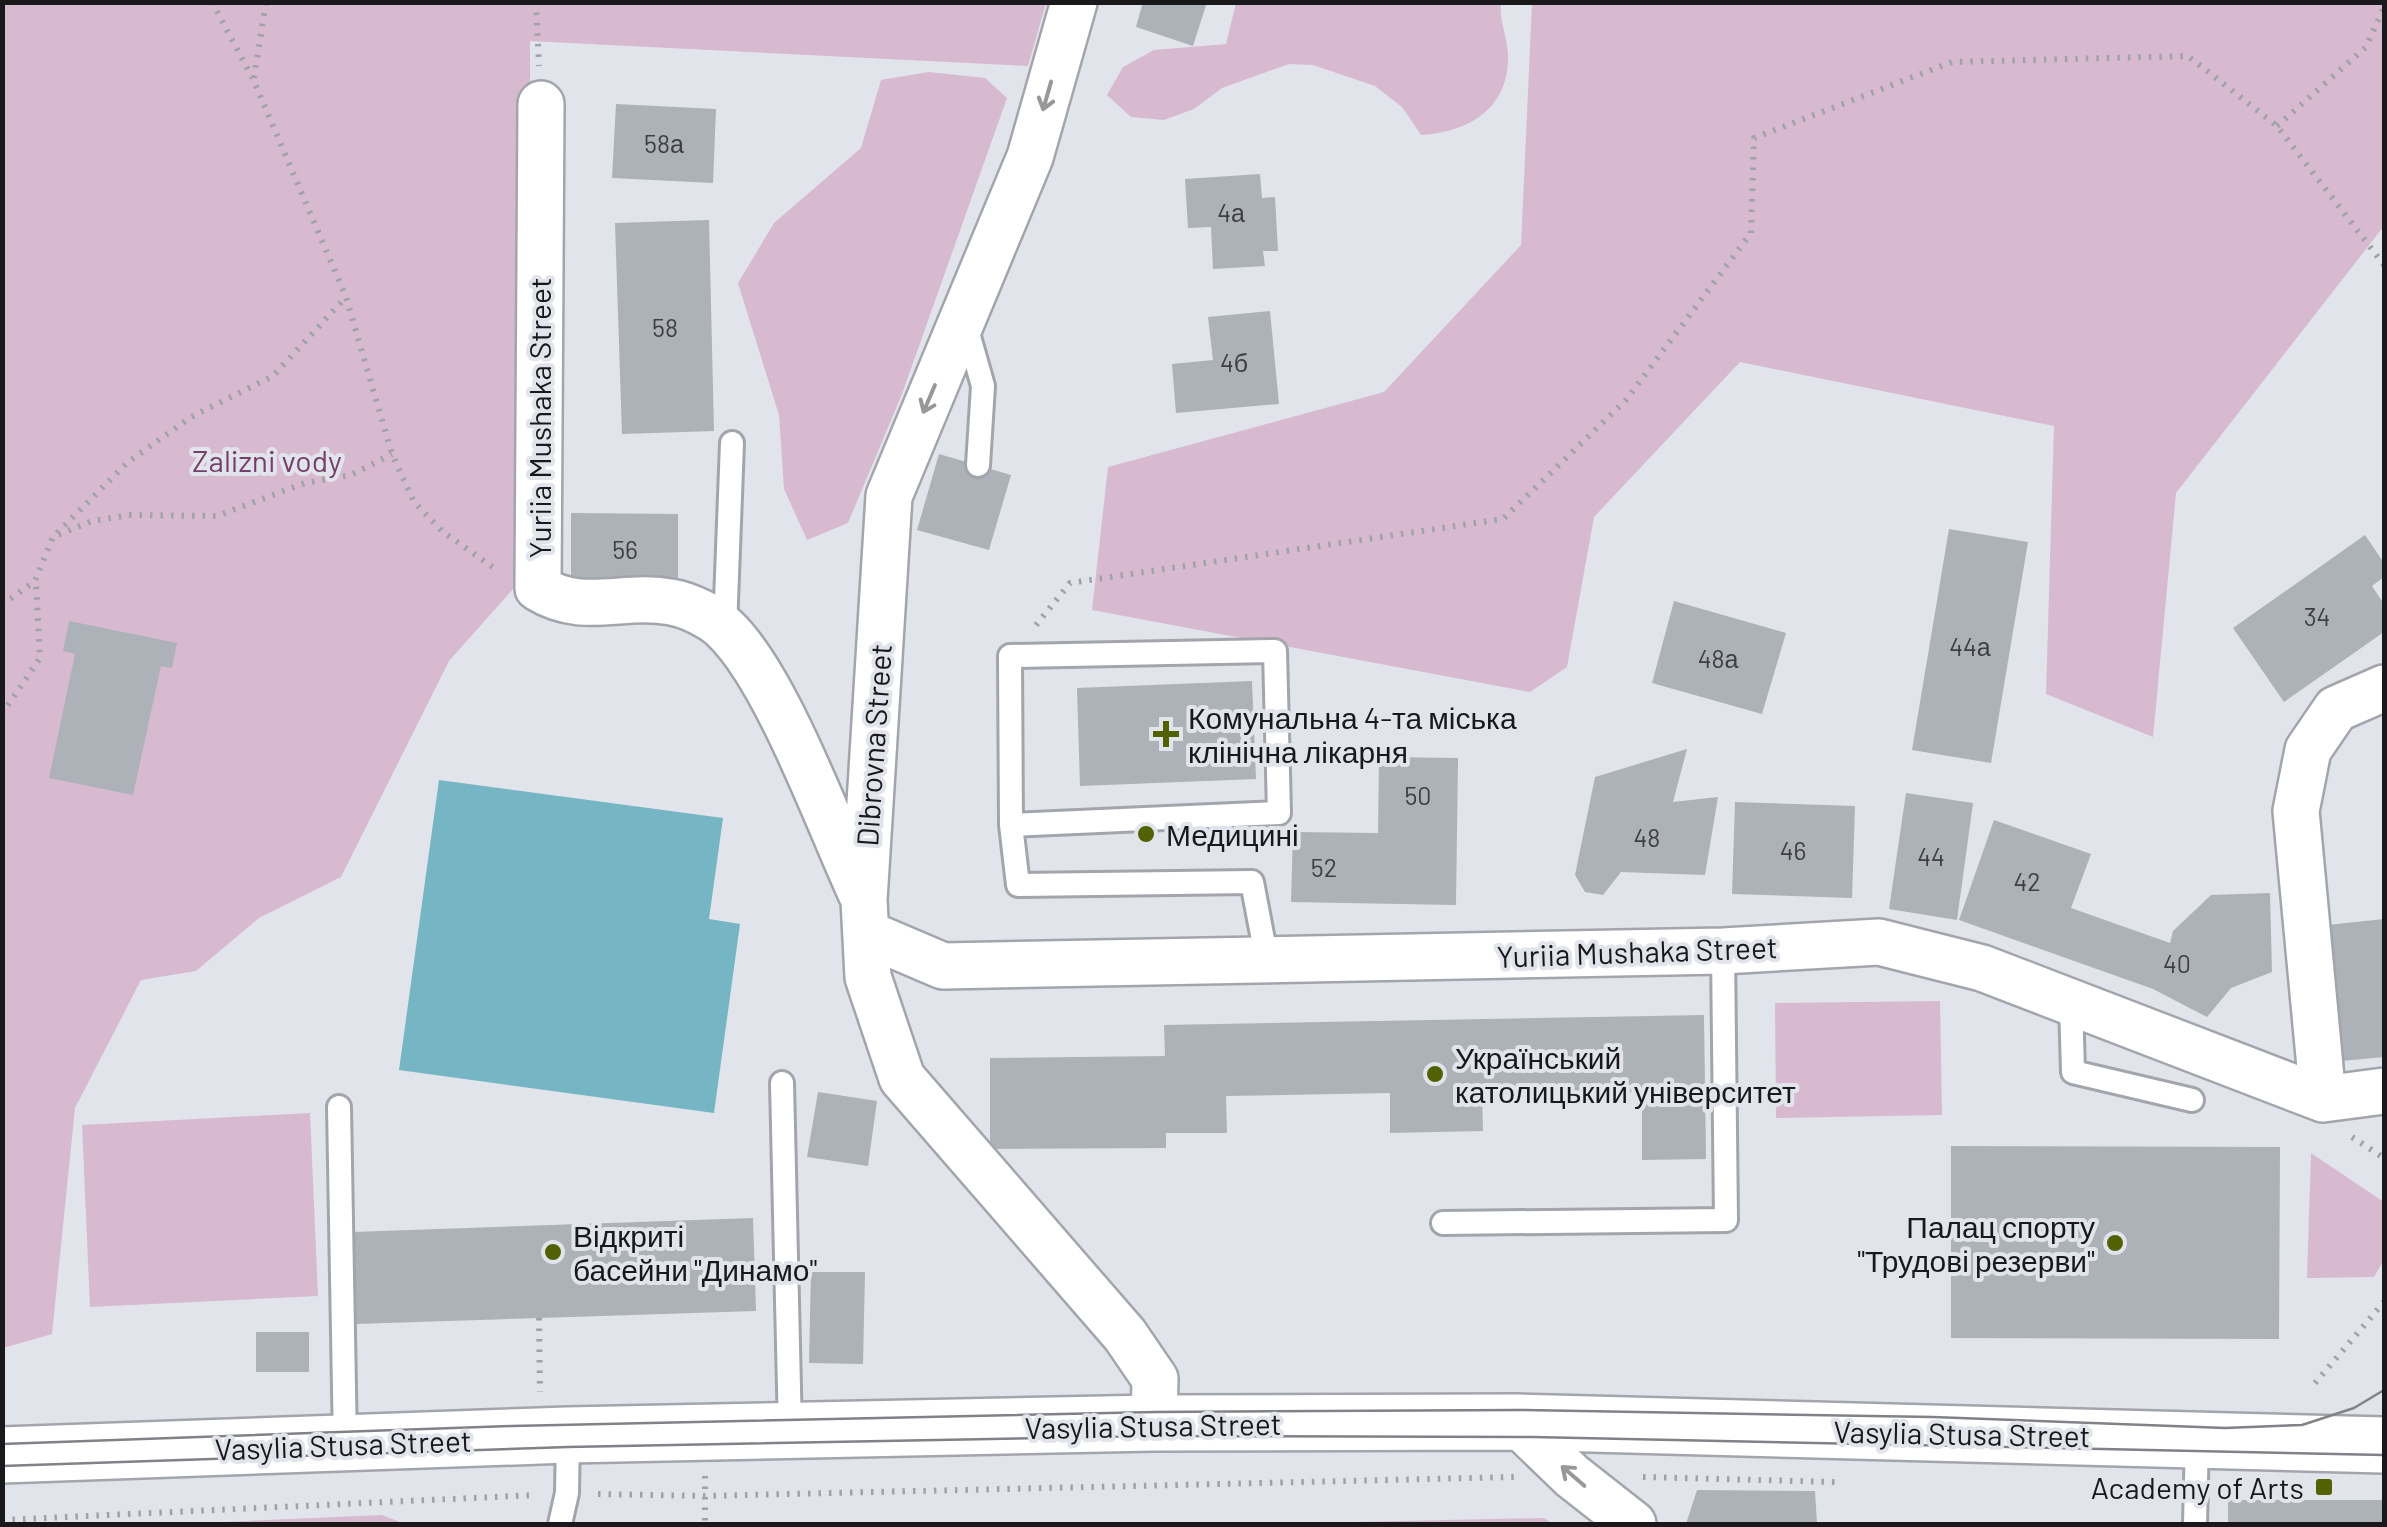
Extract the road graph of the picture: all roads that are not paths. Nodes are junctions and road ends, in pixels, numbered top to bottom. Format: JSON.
{"nodes":[{"id":1,"x":1074,"y":2,"type":"edge"},
{"id":2,"x":541,"y":104,"type":"road end"},
{"id":3,"x":963,"y":317,"type":"junction"},
{"id":4,"x":732,"y":442,"type":"dead end"},
{"id":5,"x":978,"y":465,"type":"dead end"},
{"id":6,"x":724,"y":628,"type":"junction"},
{"id":7,"x":2384,"y":688,"type":"edge"},
{"id":8,"x":1011,"y":824,"type":"junction"},
{"id":9,"x":867,"y":937,"type":"junction"},
{"id":10,"x":1723,"y":951,"type":"junction"},
{"id":11,"x":1267,"y":961,"type":"junction"},
{"id":12,"x":2071,"y":1002,"type":"junction"},
{"id":13,"x":782,"y":1083,"type":"dead end"},
{"id":14,"x":2384,"y":1091,"type":"edge"},
{"id":15,"x":2323,"y":1099,"type":"junction"},
{"id":16,"x":2192,"y":1100,"type":"dead end"},
{"id":17,"x":339,"y":1107,"type":"dead end"},
{"id":18,"x":1443,"y":1223,"type":"dead end"},
{"id":19,"x":2384,"y":1406,"type":"edge"},
{"id":20,"x":554,"y":1416,"type":"junction"},
{"id":21,"x":1516,"y":1422,"type":"junction"},
{"id":22,"x":1154,"y":1423,"type":"junction"},
{"id":23,"x":790,"y":1432,"type":"junction"},
{"id":24,"x":2197,"y":1438,"type":"junction"},
{"id":25,"x":2303,"y":1440,"type":"junction"},
{"id":26,"x":2384,"y":1444,"type":"edge"},
{"id":27,"x":346,"y":1445,"type":"junction"},
{"id":28,"x":2,"y":1455,"type":"edge"},
{"id":29,"x":560,"y":1524,"type":"edge"},
{"id":30,"x":1634,"y":1524,"type":"edge"},
{"id":31,"x":2195,"y":1524,"type":"edge"}],
"edges":[{"from":1,"to":3,"type":"street","name":"Dibrovna Street","one_way":true},
{"from":2,"to":6,"type":"street","name":"Yuriia Mushaka Street"},
{"from":3,"to":5,"type":"lane"},
{"from":3,"to":9,"type":"street","name":"Dibrovna Street","one_way":true},
{"from":4,"to":6,"type":"lane"},
{"from":6,"to":9,"type":"street","name":"Yuriia Mushaka Street"},
{"from":7,"to":15,"type":"street"},
{"from":8,"to":8,"type":"lane"},
{"from":8,"to":11,"type":"lane"},
{"from":9,"to":11,"type":"street","name":"Yuriia Mushaka Street"},
{"from":9,"to":22,"type":"street","name":"Dibrovna Street"},
{"from":10,"to":11,"type":"street","name":"Yuriia Mushaka Street"},
{"from":10,"to":12,"type":"street","name":"Yuriia Mushaka Street"},
{"from":10,"to":18,"type":"lane"},
{"from":12,"to":15,"type":"street","name":"Yuriia Mushaka Street"},
{"from":12,"to":16,"type":"lane"},
{"from":13,"to":23,"type":"lane"},
{"from":14,"to":15,"type":"street","name":"Yuriia Mushaka Street"},
{"from":17,"to":27,"type":"lane"},
{"from":19,"to":25,"type":"main road"},
{"from":20,"to":23,"type":"main road","name":"Vasylia Stusa Street"},
{"from":20,"to":27,"type":"main road","name":"Vasylia Stusa Street"},
{"from":20,"to":29,"type":"lane"},
{"from":21,"to":22,"type":"main road","name":"Vasylia Stusa Street"},
{"from":21,"to":24,"type":"main road","name":"Vasylia Stusa Street"},
{"from":21,"to":30,"type":"street"},
{"from":22,"to":23,"type":"main road","name":"Vasylia Stusa Street"},
{"from":24,"to":25,"type":"main road","name":"Vasylia Stusa Street"},
{"from":24,"to":31,"type":"lane"},
{"from":25,"to":26,"type":"main road","name":"Vasylia Stusa Street"},
{"from":27,"to":28,"type":"main road","name":"Vasylia Stusa Street"}]}
